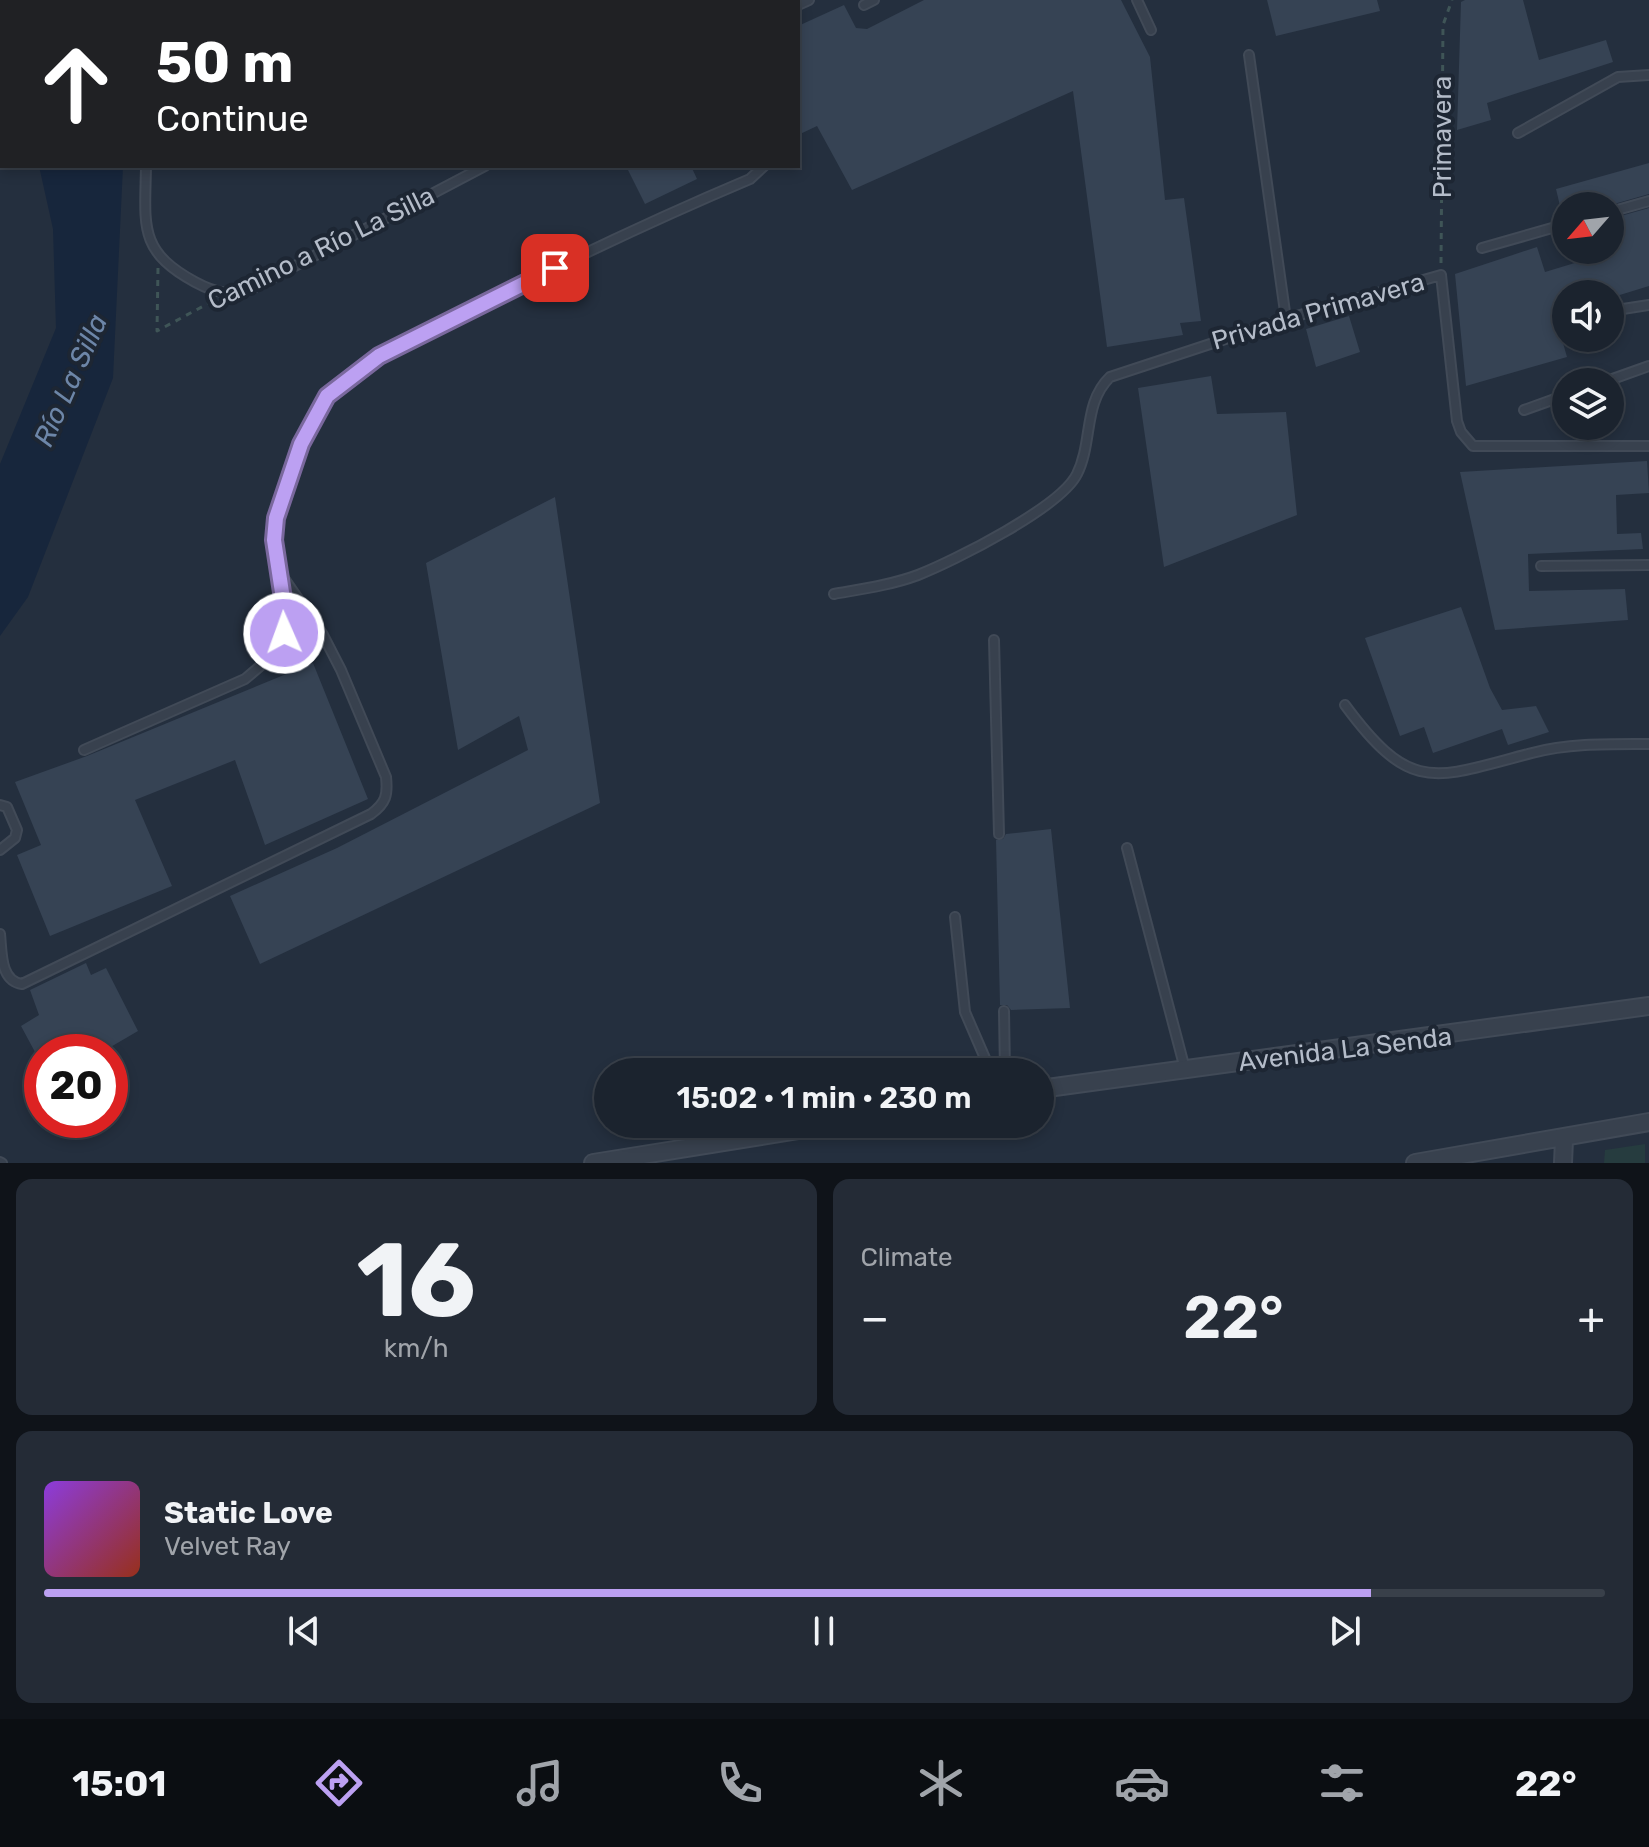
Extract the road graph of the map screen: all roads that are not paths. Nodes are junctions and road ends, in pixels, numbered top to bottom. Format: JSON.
{"nodes":[{"id":1,"x":874,"y":0,"type":"edge"},
{"id":2,"x":1137,"y":0,"type":"edge"},
{"id":3,"x":864,"y":5,"type":"dead end"},
{"id":4,"x":1151,"y":30,"type":"dead end"},
{"id":5,"x":1249,"y":55,"type":"dead end"},
{"id":6,"x":1649,"y":75,"type":"edge"},
{"id":7,"x":1518,"y":133,"type":"dead end"},
{"id":8,"x":146,"y":168,"type":"edge"},
{"id":9,"x":481,"y":168,"type":"edge"},
{"id":10,"x":762,"y":168,"type":"edge"},
{"id":11,"x":1649,"y":201,"type":"edge"},
{"id":12,"x":1624,"y":208,"type":"edge"},
{"id":13,"x":1552,"y":228,"type":"edge"},
{"id":14,"x":1482,"y":248,"type":"dead end"},
{"id":15,"x":1649,"y":305,"type":"edge"},
{"id":16,"x":1624,"y":309,"type":"edge"},
{"id":17,"x":1286,"y":319,"type":"junction"},
{"id":18,"x":1649,"y":366,"type":"edge"},
{"id":19,"x":1624,"y":375,"type":"edge"},
{"id":20,"x":1552,"y":400,"type":"edge"},
{"id":21,"x":1524,"y":410,"type":"dead end"},
{"id":22,"x":1649,"y":446,"type":"edge"},
{"id":23,"x":1649,"y":565,"type":"edge"},
{"id":24,"x":1541,"y":566,"type":"dead end"},
{"id":25,"x":280,"y":573,"type":"junction"},
{"id":26,"x":834,"y":594,"type":"dead end"},
{"id":27,"x":994,"y":640,"type":"dead end"},
{"id":28,"x":1345,"y":705,"type":"dead end"},
{"id":29,"x":1649,"y":744,"type":"edge"},
{"id":30,"x":84,"y":750,"type":"dead end"},
{"id":31,"x":3,"y":806,"type":"edge"},
{"id":32,"x":999,"y":834,"type":"dead end"},
{"id":33,"x":1127,"y":848,"type":"dead end"},
{"id":34,"x":0,"y":850,"type":"edge"},
{"id":35,"x":955,"y":917,"type":"dead end"},
{"id":36,"x":0,"y":934,"type":"edge"},
{"id":37,"x":1649,"y":1006,"type":"edge"},
{"id":38,"x":1004,"y":1011,"type":"dead end"},
{"id":39,"x":985,"y":1058,"type":"edge"},
{"id":40,"x":1005,"y":1058,"type":"edge"},
{"id":41,"x":1185,"y":1070,"type":"junction"},
{"id":42,"x":1054,"y":1087,"type":"edge"},
{"id":43,"x":1649,"y":1122,"type":"edge"},
{"id":44,"x":749,"y":1138,"type":"edge"},
{"id":45,"x":1564,"y":1140,"type":"junction"},
{"id":46,"x":1467,"y":1159,"type":"edge"},
{"id":47,"x":593,"y":1163,"type":"edge"},
{"id":48,"x":1415,"y":1163,"type":"edge"},
{"id":49,"x":1563,"y":1163,"type":"edge"}],
"edges":[{"from":1,"to":3,"type":"lane"},
{"from":2,"to":4,"type":"lane"},
{"from":5,"to":17,"type":"lane"},
{"from":6,"to":7,"type":"lane"},
{"from":8,"to":9,"type":"lane","name":"Camino a Río La Silla"},
{"from":10,"to":25,"type":"lane"},
{"from":11,"to":12,"type":"lane"},
{"from":13,"to":14,"type":"lane"},
{"from":15,"to":16,"type":"lane"},
{"from":17,"to":22,"type":"lane","name":"Privada Primavera"},
{"from":17,"to":26,"type":"lane","name":"Privada Primavera"},
{"from":18,"to":19,"type":"lane"},
{"from":20,"to":21,"type":"lane"},
{"from":23,"to":24,"type":"lane"},
{"from":25,"to":30,"type":"lane"},
{"from":25,"to":36,"type":"lane"},
{"from":27,"to":32,"type":"lane"},
{"from":28,"to":29,"type":"lane"},
{"from":31,"to":34,"type":"lane"},
{"from":33,"to":41,"type":"lane"},
{"from":35,"to":39,"type":"lane"},
{"from":37,"to":41,"type":"street","name":"Avenida La Senda"},
{"from":38,"to":40,"type":"lane"},
{"from":41,"to":42,"type":"street","name":"Avenida La Senda"},
{"from":43,"to":45,"type":"street"},
{"from":44,"to":47,"type":"street"},
{"from":45,"to":46,"type":"street"},
{"from":45,"to":49,"type":"street"},
{"from":46,"to":48,"type":"street"}]}
